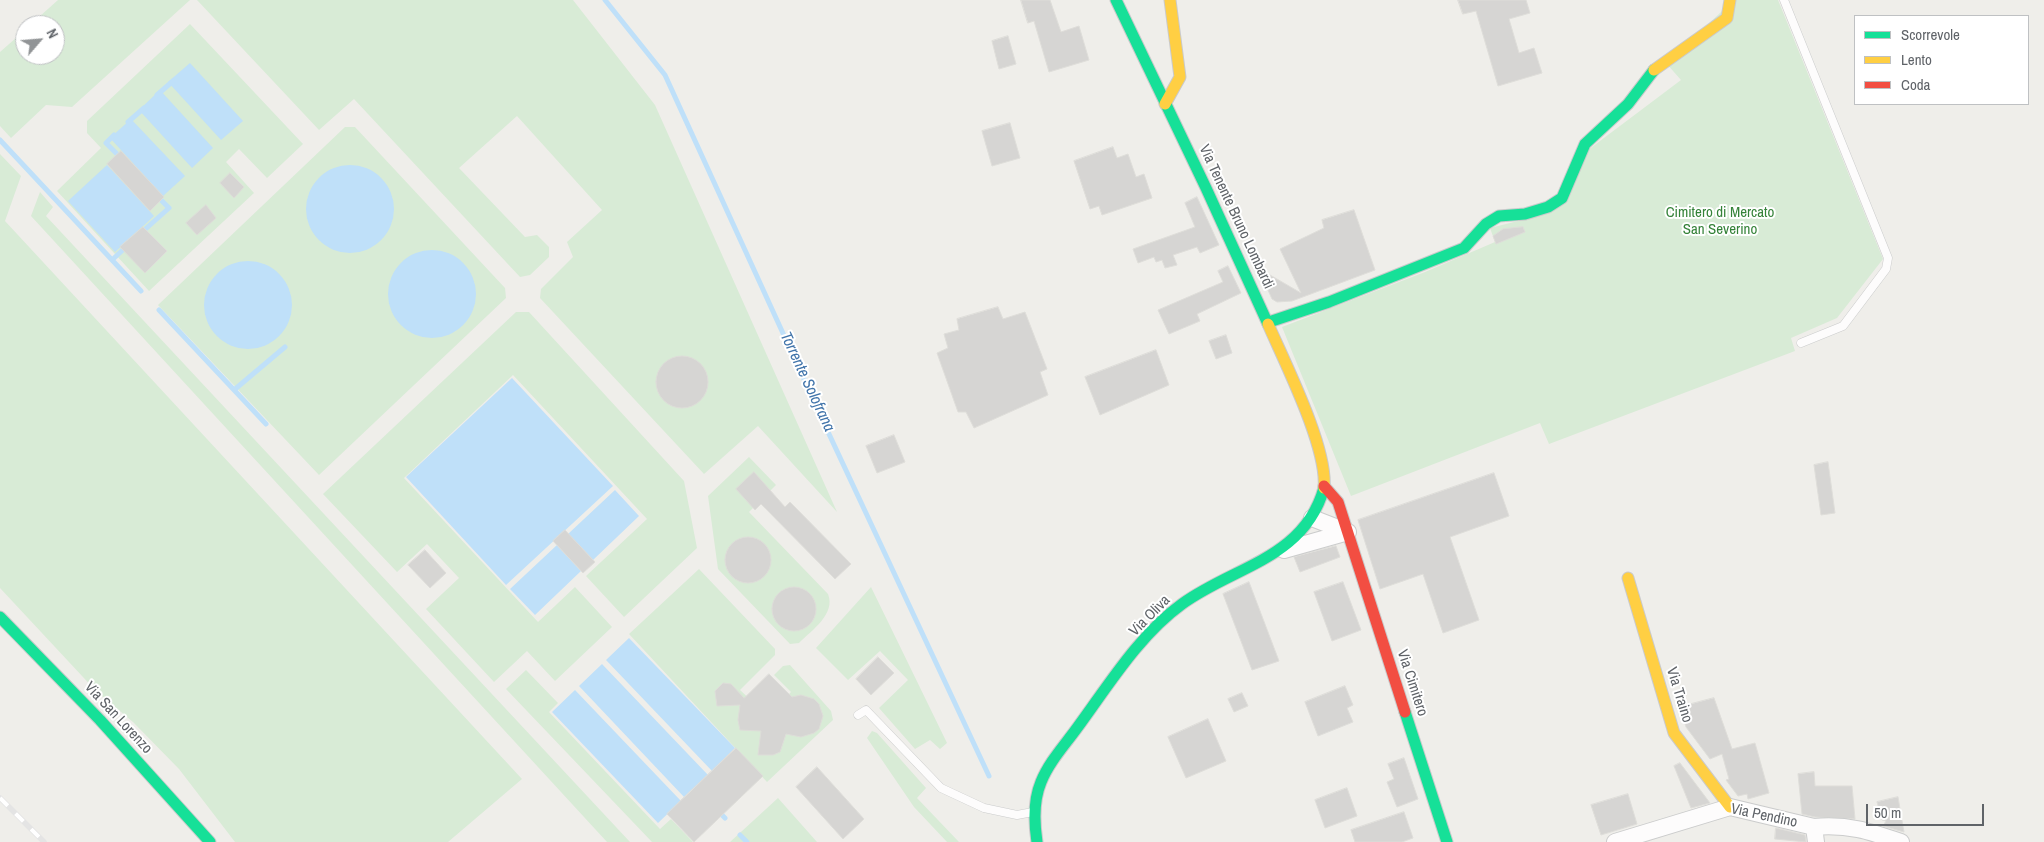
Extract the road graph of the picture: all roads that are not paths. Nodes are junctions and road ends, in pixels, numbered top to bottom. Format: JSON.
{"nodes":[{"id":1,"x":1116,"y":0,"type":"edge"},
{"id":2,"x":1170,"y":0,"type":"edge"},
{"id":3,"x":1730,"y":0,"type":"edge"},
{"id":4,"x":1784,"y":0,"type":"edge"},
{"id":5,"x":1165,"y":104,"type":"junction"},
{"id":6,"x":1268,"y":322,"type":"junction"},
{"id":7,"x":1801,"y":344,"type":"dead end"},
{"id":8,"x":1320,"y":452,"type":"joint"},
{"id":9,"x":1324,"y":486,"type":"junction"},
{"id":10,"x":1312,"y":518,"type":"junction"},
{"id":11,"x":1348,"y":532,"type":"junction"},
{"id":12,"x":1282,"y":551,"type":"junction"},
{"id":13,"x":1628,"y":578,"type":"dead end"},
{"id":14,"x":0,"y":617,"type":"edge"},
{"id":15,"x":858,"y":715,"type":"dead end"},
{"id":16,"x":1730,"y":807,"type":"junction"},
{"id":17,"x":1035,"y":812,"type":"junction"},
{"id":18,"x":1815,"y":834,"type":"edge"},
{"id":19,"x":210,"y":842,"type":"edge"},
{"id":20,"x":1037,"y":842,"type":"edge"},
{"id":21,"x":1447,"y":842,"type":"edge"},
{"id":22,"x":1615,"y":842,"type":"edge"},
{"id":23,"x":1901,"y":842,"type":"edge"}],
"edges":[{"from":1,"to":5,"type":"street","name":"Via Tenente Bruno Lombardi"},
{"from":2,"to":5,"type":"street"},
{"from":3,"to":6,"type":"street"},
{"from":4,"to":7,"type":"lane"},
{"from":5,"to":6,"type":"street","name":"Via Tenente Bruno Lombardi"},
{"from":6,"to":8,"type":"street","name":"Via Tenente Bruno Lombardi"},
{"from":8,"to":9,"type":"street","name":"Via Oliva"},
{"from":9,"to":10,"type":"street","name":"Via Oliva"},
{"from":9,"to":11,"type":"street","name":"Via Cimitero"},
{"from":10,"to":11,"type":"street"},
{"from":10,"to":12,"type":"street","name":"Via Oliva"},
{"from":11,"to":12,"type":"street"},
{"from":11,"to":21,"type":"street","name":"Via Cimitero"},
{"from":12,"to":17,"type":"street","name":"Via Oliva"},
{"from":13,"to":16,"type":"street","name":"Via Traino"},
{"from":14,"to":19,"type":"street","name":"Via San Lorenzo"},
{"from":15,"to":17,"type":"lane"},
{"from":16,"to":18,"type":"street","name":"Via Pendino"},
{"from":16,"to":22,"type":"street","name":"Via Pendino"},
{"from":17,"to":20,"type":"street","name":"Via Oliva"},
{"from":18,"to":23,"type":"street","name":"Via Pendino"}]}
